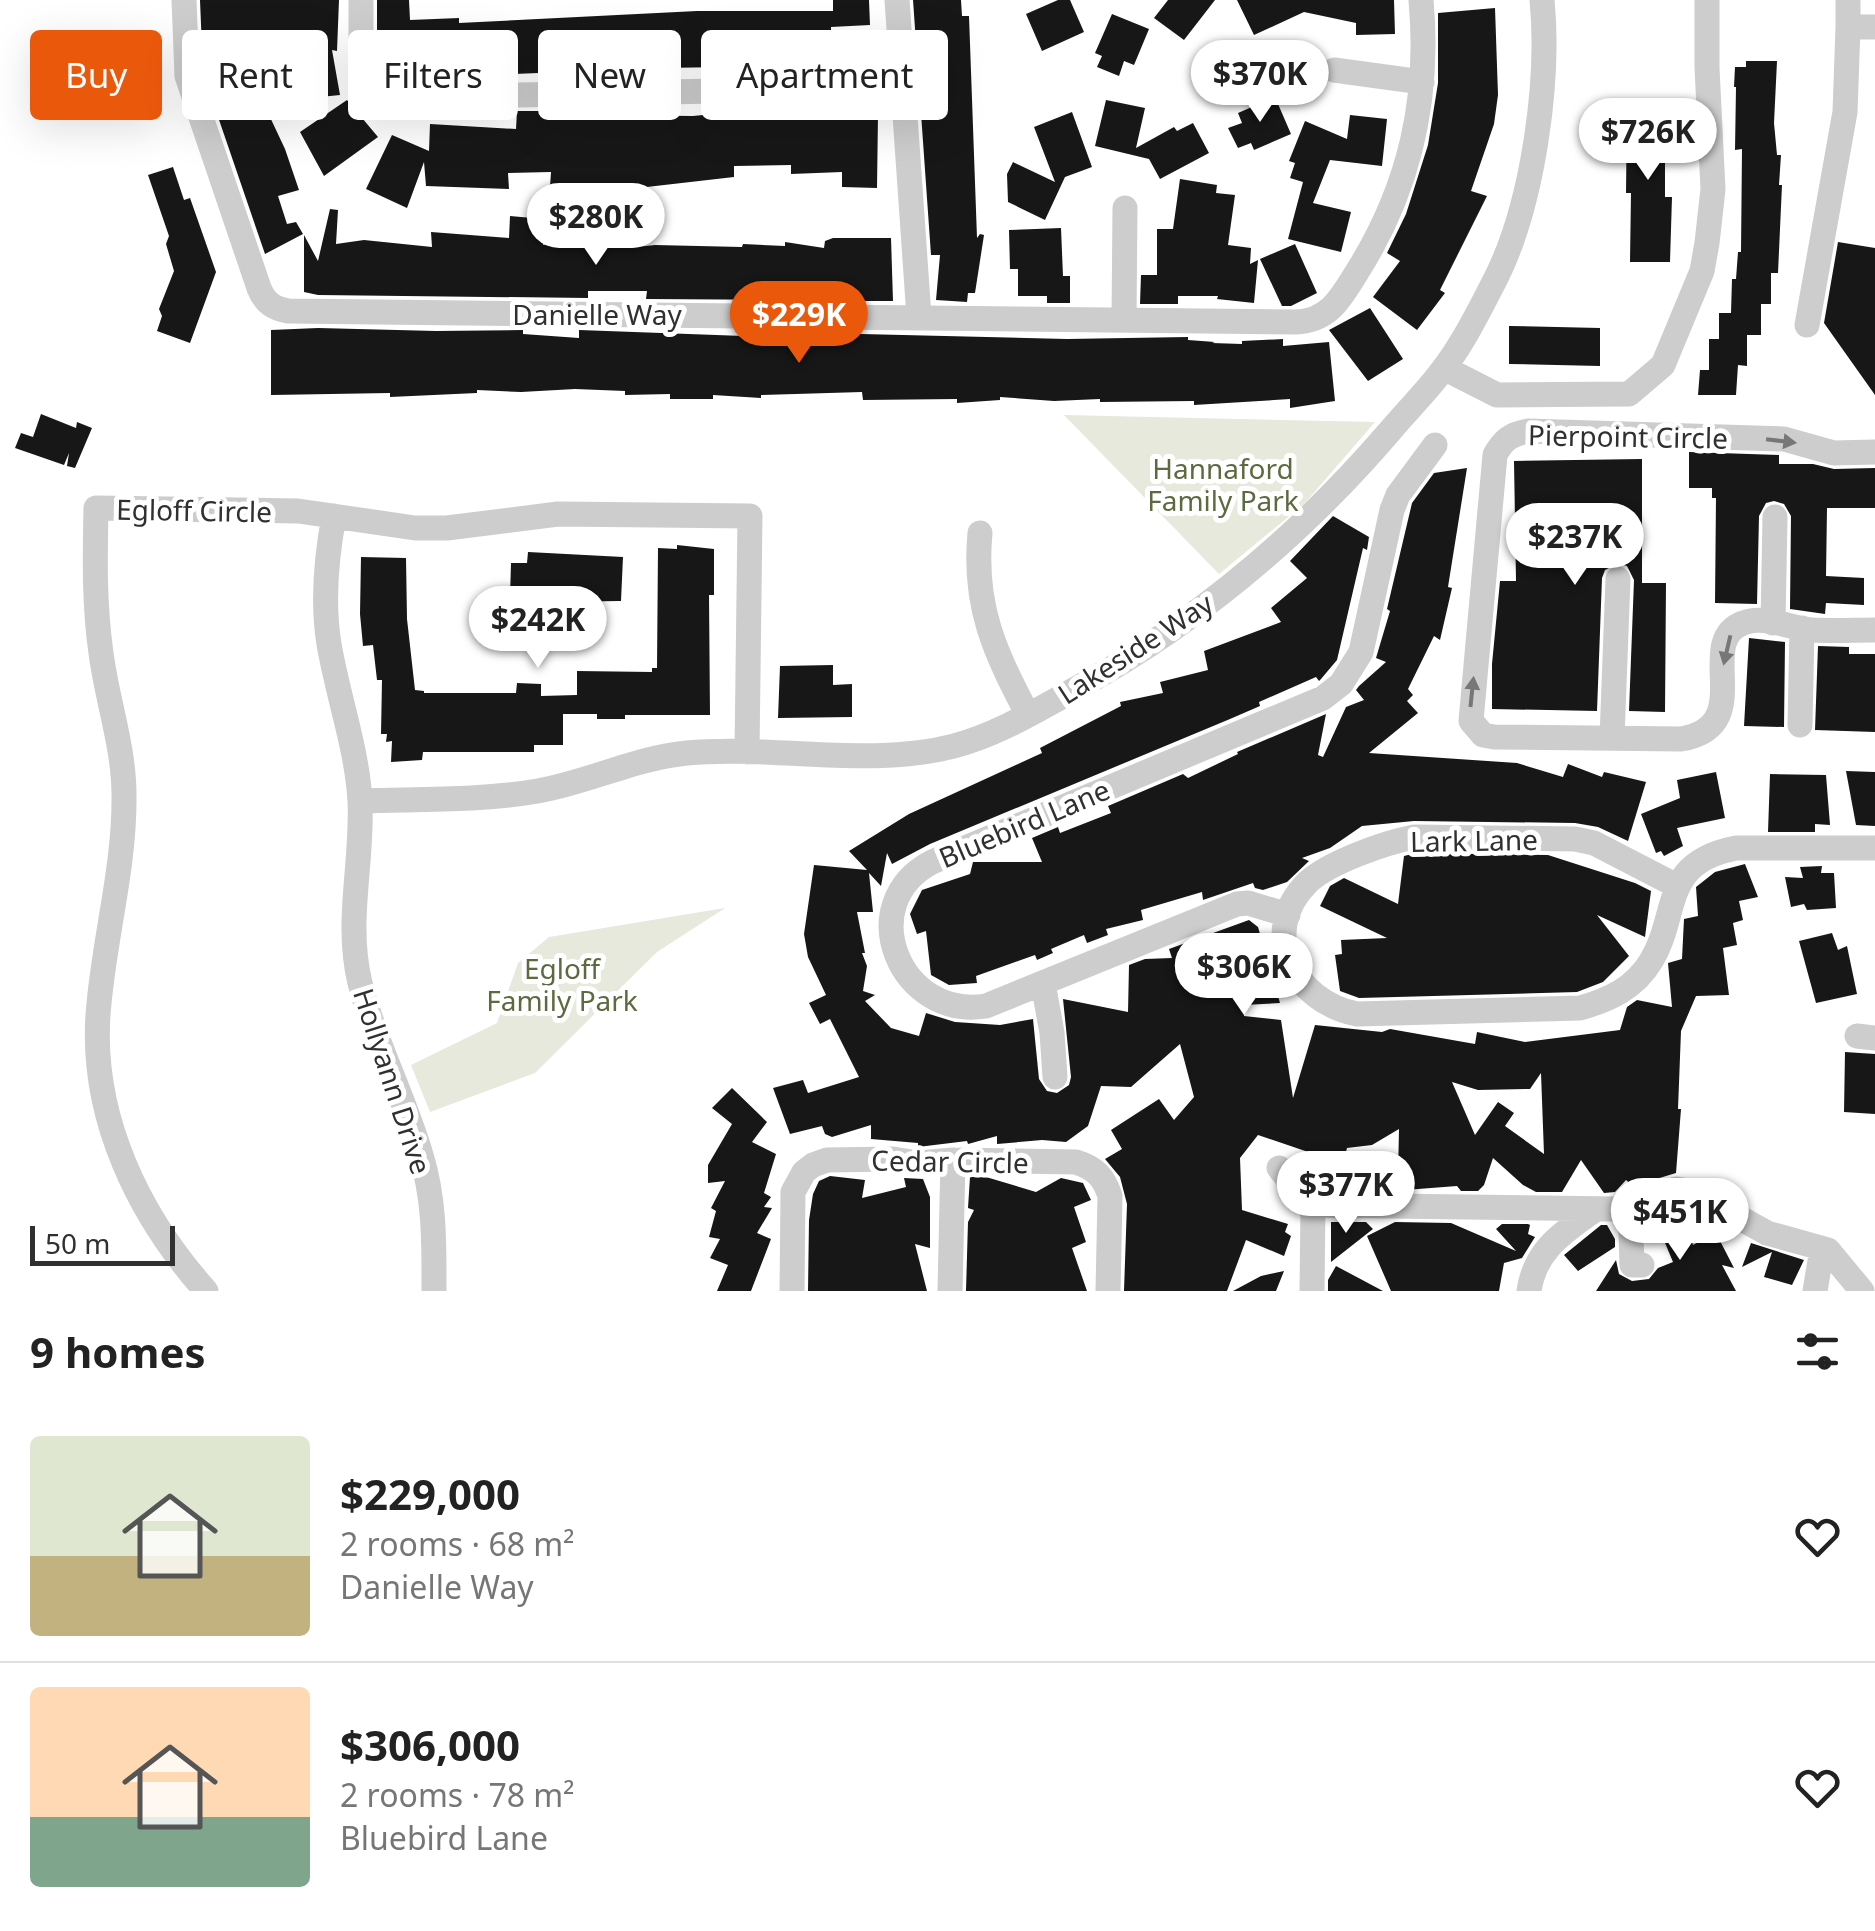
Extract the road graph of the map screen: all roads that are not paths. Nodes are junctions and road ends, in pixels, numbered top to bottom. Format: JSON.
{"nodes":[{"id":1,"x":184,"y":0,"type":"edge"},
{"id":2,"x":362,"y":0,"type":"edge"},
{"id":3,"x":897,"y":0,"type":"edge"},
{"id":4,"x":1421,"y":0,"type":"edge"},
{"id":5,"x":1542,"y":0,"type":"edge"},
{"id":6,"x":1707,"y":0,"type":"edge"},
{"id":7,"x":1848,"y":0,"type":"edge"},
{"id":8,"x":1848,"y":26,"type":"junction"},
{"id":9,"x":1875,"y":27,"type":"edge"},
{"id":10,"x":899,"y":30,"type":"edge"},
{"id":11,"x":1334,"y":70,"type":"dead end"},
{"id":12,"x":1422,"y":82,"type":"junction"},
{"id":13,"x":701,"y":92,"type":"edge"},
{"id":14,"x":904,"y":120,"type":"edge"},
{"id":15,"x":1124,"y":208,"type":"dead end"},
{"id":16,"x":919,"y":317,"type":"junction"},
{"id":17,"x":1124,"y":320,"type":"junction"},
{"id":18,"x":1807,"y":325,"type":"dead end"},
{"id":19,"x":1444,"y":368,"type":"junction"},
{"id":20,"x":1436,"y":445,"type":"dead end"},
{"id":21,"x":1875,"y":452,"type":"edge"},
{"id":22,"x":334,"y":516,"type":"junction"},
{"id":23,"x":1774,"y":517,"type":"dead end"},
{"id":24,"x":980,"y":534,"type":"dead end"},
{"id":25,"x":1618,"y":579,"type":"dead end"},
{"id":26,"x":1773,"y":622,"type":"junction"},
{"id":27,"x":1802,"y":628,"type":"junction"},
{"id":28,"x":1875,"y":630,"type":"edge"},
{"id":29,"x":1028,"y":715,"type":"junction"},
{"id":30,"x":1800,"y":724,"type":"dead end"},
{"id":31,"x":1612,"y":738,"type":"junction"},
{"id":32,"x":747,"y":752,"type":"junction"},
{"id":33,"x":360,"y":801,"type":"junction"},
{"id":34,"x":1875,"y":848,"type":"edge"},
{"id":35,"x":1677,"y":886,"type":"junction"},
{"id":36,"x":1288,"y":915,"type":"junction"},
{"id":37,"x":1043,"y":983,"type":"junction"},
{"id":38,"x":1054,"y":1077,"type":"dead end"},
{"id":39,"x":953,"y":1160,"type":"junction"},
{"id":40,"x":1279,"y":1168,"type":"dead end"},
{"id":41,"x":1313,"y":1204,"type":"junction"},
{"id":42,"x":1630,"y":1204,"type":"junction"},
{"id":43,"x":1596,"y":1209,"type":"junction"},
{"id":44,"x":1822,"y":1249,"type":"junction"},
{"id":45,"x":1642,"y":1265,"type":"dead end"},
{"id":46,"x":206,"y":1291,"type":"edge"},
{"id":47,"x":434,"y":1291,"type":"edge"},
{"id":48,"x":792,"y":1291,"type":"edge"},
{"id":49,"x":950,"y":1291,"type":"edge"},
{"id":50,"x":1108,"y":1291,"type":"edge"},
{"id":51,"x":1312,"y":1291,"type":"edge"},
{"id":52,"x":1529,"y":1291,"type":"edge"},
{"id":53,"x":1815,"y":1291,"type":"edge"},
{"id":54,"x":1862,"y":1291,"type":"edge"}],
"edges":[{"from":1,"to":16,"type":"street","name":"Danielle Way"},
{"from":2,"to":13,"type":"street"},
{"from":3,"to":10,"type":"street"},
{"from":4,"to":12,"type":"street","name":"Danielle Way"},
{"from":5,"to":19,"type":"street","name":"Lakeside Way"},
{"from":6,"to":19,"type":"street"},
{"from":7,"to":8,"type":"street"},
{"from":8,"to":9,"type":"street"},
{"from":8,"to":18,"type":"street"},
{"from":11,"to":12,"type":"street"},
{"from":12,"to":17,"type":"street","name":"Danielle Way"},
{"from":14,"to":16,"type":"street"},
{"from":15,"to":17,"type":"street"},
{"from":16,"to":17,"type":"street","name":"Danielle Way"},
{"from":19,"to":29,"type":"street","name":"Lakeside Way"},
{"from":20,"to":37,"type":"street","name":"Bluebird Lane"},
{"from":31,"to":21,"type":"street","name":"Pierpoint Circle","one_way":true},
{"from":22,"to":32,"type":"street","name":"Egloff Circle"},
{"from":22,"to":33,"type":"street","name":"Hollyann Drive"},
{"from":22,"to":46,"type":"street","name":"Egloff Circle"},
{"from":23,"to":26,"type":"street"},
{"from":24,"to":29,"type":"street"},
{"from":25,"to":31,"type":"street"},
{"from":26,"to":27,"type":"street","name":"Pierpoint Circle"},
{"from":26,"to":31,"type":"street","name":"Pierpoint Circle","one_way":true},
{"from":27,"to":28,"type":"street","name":"Pierpoint Circle"},
{"from":27,"to":30,"type":"street"},
{"from":29,"to":32,"type":"street","name":"Lakeside Way"},
{"from":32,"to":33,"type":"street","name":"Lakeside Way"},
{"from":33,"to":47,"type":"street","name":"Hollyann Drive"},
{"from":34,"to":35,"type":"street"},
{"from":35,"to":36,"type":"street","name":"Lark Lane"},
{"from":35,"to":36,"type":"street"},
{"from":36,"to":37,"type":"street","name":"Bluebird Lane"},
{"from":37,"to":38,"type":"street"},
{"from":39,"to":48,"type":"street","name":"Cedar Circle"},
{"from":39,"to":49,"type":"street"},
{"from":39,"to":50,"type":"street","name":"Cedar Circle"},
{"from":40,"to":41,"type":"street"},
{"from":41,"to":43,"type":"street"},
{"from":41,"to":51,"type":"street"},
{"from":42,"to":43,"type":"street"},
{"from":42,"to":44,"type":"street"},
{"from":42,"to":45,"type":"street"},
{"from":43,"to":52,"type":"street"},
{"from":44,"to":53,"type":"street"},
{"from":44,"to":54,"type":"street"}]}
